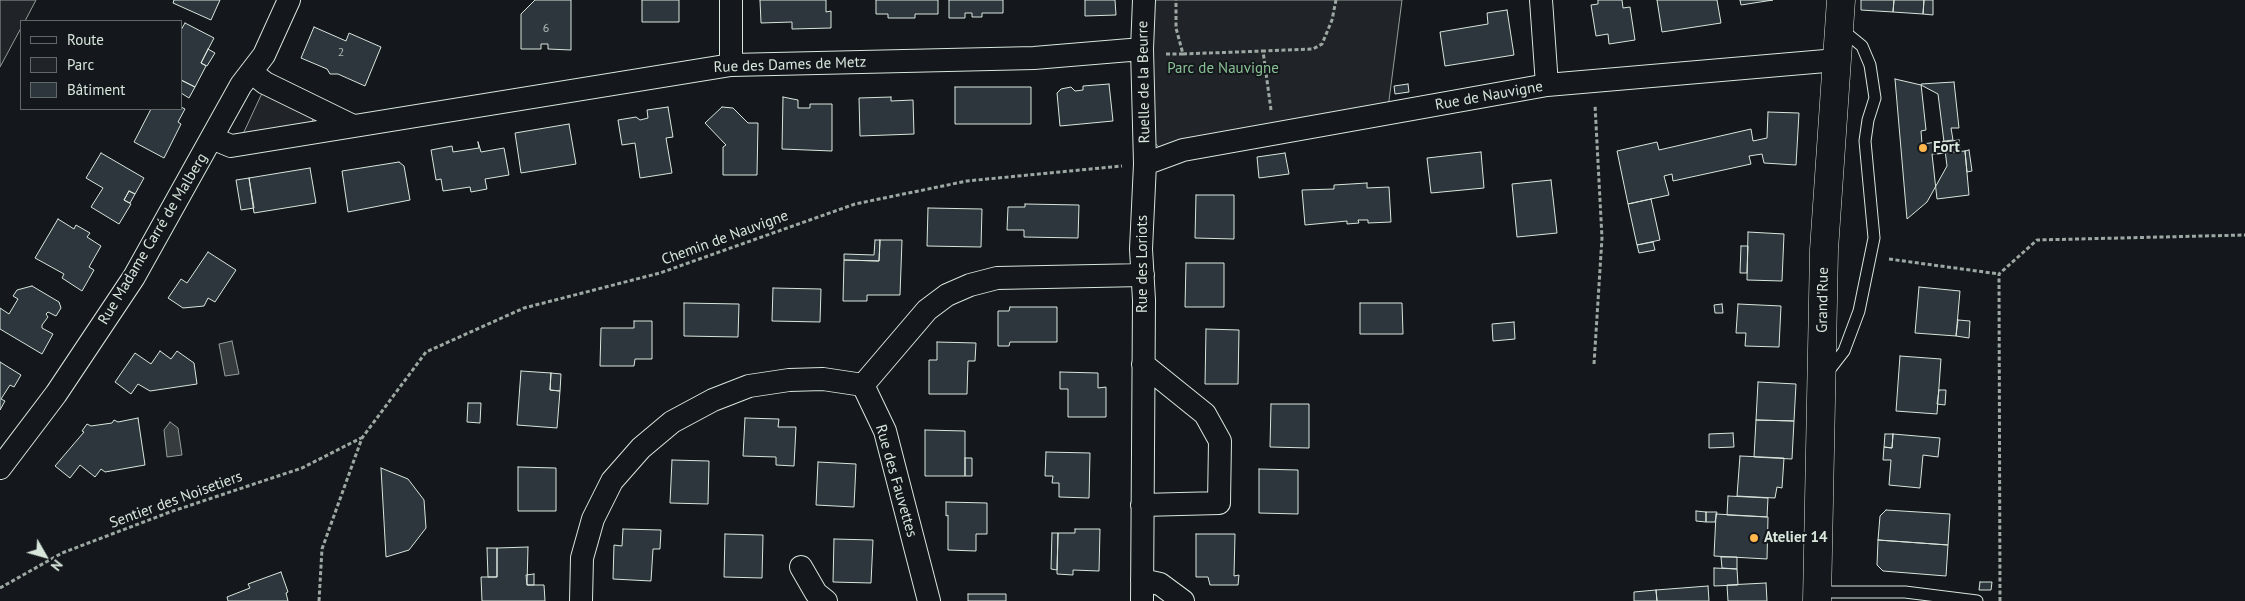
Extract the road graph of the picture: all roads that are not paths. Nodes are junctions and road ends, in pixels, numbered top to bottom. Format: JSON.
{"nodes":[{"id":1,"x":289,"y":0,"type":"edge"},
{"id":2,"x":731,"y":0,"type":"edge"},
{"id":3,"x":1144,"y":0,"type":"edge"},
{"id":4,"x":1541,"y":0,"type":"edge"},
{"id":5,"x":1841,"y":0,"type":"edge"},
{"id":6,"x":1839,"y":27,"type":"junction"},
{"id":7,"x":1142,"y":52,"type":"junction"},
{"id":8,"x":1837,"y":60,"type":"junction"},
{"id":9,"x":731,"y":65,"type":"junction"},
{"id":10,"x":251,"y":72,"type":"junction"},
{"id":11,"x":1547,"y":85,"type":"junction"},
{"id":12,"x":353,"y":126,"type":"junction"},
{"id":13,"x":212,"y":138,"type":"junction"},
{"id":14,"x":1145,"y":164,"type":"junction"},
{"id":15,"x":1143,"y":274,"type":"junction"},
{"id":16,"x":1143,"y":364,"type":"junction"},
{"id":17,"x":1821,"y":380,"type":"junction"},
{"id":18,"x":863,"y":385,"type":"junction"},
{"id":19,"x":0,"y":468,"type":"edge"},
{"id":20,"x":1142,"y":505,"type":"junction"},
{"id":21,"x":801,"y":567,"type":"dead end"},
{"id":22,"x":1142,"y":590,"type":"edge"},
{"id":23,"x":1817,"y":596,"type":"edge"},
{"id":24,"x":581,"y":601,"type":"edge"},
{"id":25,"x":826,"y":601,"type":"edge"},
{"id":26,"x":929,"y":601,"type":"edge"},
{"id":27,"x":1183,"y":601,"type":"edge"},
{"id":28,"x":1977,"y":601,"type":"edge"}],
"edges":[{"from":1,"to":10,"type":"street","name":"Rue Madame Carré de Malberg"},
{"from":2,"to":9,"type":"street"},
{"from":3,"to":7,"type":"street","name":"Ruelle de la Beurre"},
{"from":4,"to":11,"type":"street"},
{"from":5,"to":6,"type":"street","name":"Grand'Rue"},
{"from":6,"to":8,"type":"street","name":"Grand'Rue"},
{"from":6,"to":17,"type":"lane"},
{"from":7,"to":9,"type":"street","name":"Rue des Dames de Metz"},
{"from":7,"to":14,"type":"street","name":"Ruelle de la Beurre"},
{"from":8,"to":11,"type":"street","name":"Rue de Nauvigne"},
{"from":8,"to":17,"type":"street","name":"Grand'Rue"},
{"from":9,"to":12,"type":"street","name":"Rue des Dames de Metz"},
{"from":10,"to":12,"type":"street"},
{"from":10,"to":13,"type":"street","name":"Rue Madame Carré de Malberg"},
{"from":11,"to":14,"type":"street","name":"Rue de Nauvigne"},
{"from":12,"to":13,"type":"street","name":"Rue des Dames de Metz"},
{"from":13,"to":19,"type":"street","name":"Rue Madame Carré de Malberg"},
{"from":14,"to":15,"type":"street","name":"Rue des Loriots"},
{"from":15,"to":16,"type":"street","name":"Rue des Loriots"},
{"from":15,"to":18,"type":"street"},
{"from":16,"to":20,"type":"street","name":"Rue des Loriots"},
{"from":16,"to":20,"type":"street"},
{"from":17,"to":23,"type":"street","name":"Grand'Rue"},
{"from":18,"to":24,"type":"street"},
{"from":18,"to":26,"type":"street","name":"Rue des Fauvettes"},
{"from":20,"to":22,"type":"street","name":"Rue des Loriots"},
{"from":21,"to":25,"type":"street"},
{"from":22,"to":27,"type":"street","name":"Rue des Loriots"},
{"from":23,"to":28,"type":"lane"}]}
